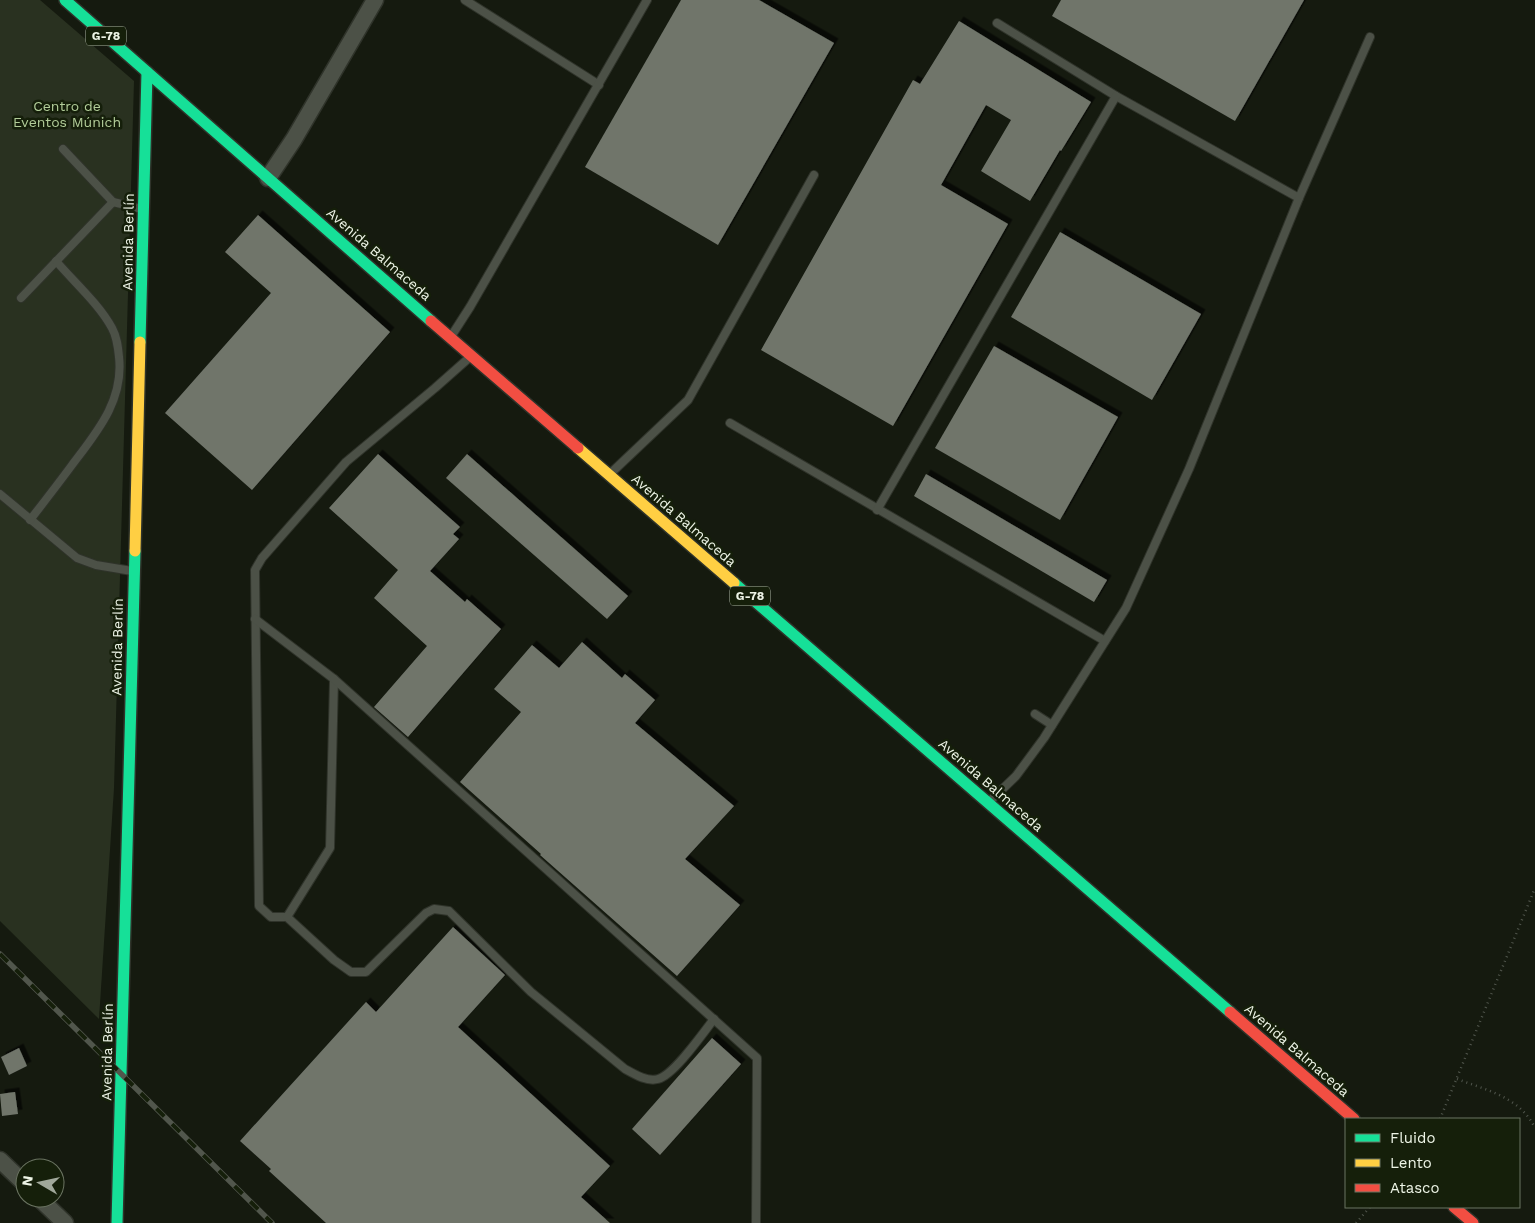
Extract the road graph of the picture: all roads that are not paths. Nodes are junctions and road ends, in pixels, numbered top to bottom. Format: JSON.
{"nodes":[{"id":1,"x":65,"y":0,"type":"edge"},
{"id":2,"x":375,"y":0,"type":"edge"},
{"id":3,"x":465,"y":0,"type":"edge"},
{"id":4,"x":647,"y":0,"type":"edge"},
{"id":5,"x":998,"y":23,"type":"dead end"},
{"id":6,"x":1370,"y":37,"type":"dead end"},
{"id":7,"x":147,"y":72,"type":"junction"},
{"id":8,"x":599,"y":85,"type":"junction"},
{"id":9,"x":1116,"y":96,"type":"junction"},
{"id":10,"x":63,"y":149,"type":"dead end"},
{"id":11,"x":814,"y":175,"type":"dead end"},
{"id":12,"x":268,"y":178,"type":"junction"},
{"id":13,"x":1299,"y":198,"type":"junction"},
{"id":14,"x":113,"y":202,"type":"junction"},
{"id":15,"x":144,"y":209,"type":"junction"},
{"id":16,"x":56,"y":261,"type":"junction"},
{"id":17,"x":21,"y":298,"type":"dead end"},
{"id":18,"x":450,"y":337,"type":"junction"},
{"id":19,"x":472,"y":355,"type":"junction"},
{"id":20,"x":730,"y":423,"type":"dead end"},
{"id":21,"x":610,"y":475,"type":"junction"},
{"id":22,"x":0,"y":494,"type":"edge"},
{"id":23,"x":877,"y":510,"type":"junction"},
{"id":24,"x":30,"y":520,"type":"junction"},
{"id":25,"x":134,"y":572,"type":"junction"},
{"id":26,"x":255,"y":620,"type":"junction"},
{"id":27,"x":1105,"y":640,"type":"junction"},
{"id":28,"x":334,"y":679,"type":"junction"},
{"id":29,"x":1035,"y":714,"type":"dead end"},
{"id":30,"x":1052,"y":725,"type":"junction"},
{"id":31,"x":988,"y":802,"type":"junction"},
{"id":32,"x":286,"y":918,"type":"junction"},
{"id":33,"x":714,"y":1019,"type":"junction"},
{"id":34,"x":1353,"y":1118,"type":"edge"},
{"id":35,"x":0,"y":1160,"type":"edge"},
{"id":36,"x":15,"y":1174,"type":"edge"},
{"id":37,"x":49,"y":1208,"type":"edge"},
{"id":38,"x":1455,"y":1208,"type":"edge"},
{"id":39,"x":65,"y":1223,"type":"edge"},
{"id":40,"x":117,"y":1223,"type":"edge"},
{"id":41,"x":756,"y":1223,"type":"edge"},
{"id":42,"x":1472,"y":1223,"type":"edge"}],
"edges":[{"from":1,"to":7,"type":"main road","name":"Avenida Balmaceda","number":"G-78"},
{"from":2,"to":12,"type":"street"},
{"from":3,"to":8,"type":"lane"},
{"from":4,"to":8,"type":"lane"},
{"from":5,"to":9,"type":"lane"},
{"from":6,"to":13,"type":"lane"},
{"from":7,"to":12,"type":"main road","name":"Avenida Balmaceda","number":"G-78"},
{"from":7,"to":15,"type":"main road","name":"Avenida Berlín"},
{"from":8,"to":18,"type":"lane"},
{"from":9,"to":13,"type":"lane"},
{"from":9,"to":23,"type":"lane"},
{"from":10,"to":14,"type":"lane"},
{"from":11,"to":21,"type":"lane"},
{"from":12,"to":18,"type":"main road","name":"Avenida Balmaceda","number":"G-78"},
{"from":13,"to":27,"type":"lane"},
{"from":14,"to":15,"type":"lane"},
{"from":14,"to":16,"type":"lane"},
{"from":15,"to":25,"type":"main road","name":"Avenida Berlín"},
{"from":16,"to":17,"type":"lane"},
{"from":16,"to":24,"type":"lane"},
{"from":18,"to":19,"type":"main road","name":"Avenida Balmaceda","number":"G-78"},
{"from":19,"to":21,"type":"main road","name":"Avenida Balmaceda","number":"G-78"},
{"from":19,"to":26,"type":"lane"},
{"from":20,"to":23,"type":"lane"},
{"from":21,"to":31,"type":"main road","name":"Avenida Balmaceda","number":"G-78"},
{"from":22,"to":24,"type":"lane"},
{"from":23,"to":27,"type":"lane"},
{"from":24,"to":25,"type":"lane"},
{"from":25,"to":40,"type":"main road","name":"Avenida Berlín"},
{"from":26,"to":28,"type":"lane"},
{"from":26,"to":32,"type":"lane"},
{"from":27,"to":30,"type":"lane"},
{"from":28,"to":32,"type":"lane"},
{"from":28,"to":33,"type":"lane"},
{"from":29,"to":30,"type":"lane"},
{"from":30,"to":31,"type":"lane"},
{"from":31,"to":34,"type":"main road","name":"Avenida Balmaceda","number":"G-78"},
{"from":32,"to":33,"type":"lane"},
{"from":33,"to":41,"type":"lane"},
{"from":35,"to":36,"type":"street"},
{"from":37,"to":39,"type":"street"},
{"from":38,"to":42,"type":"main road"}]}
